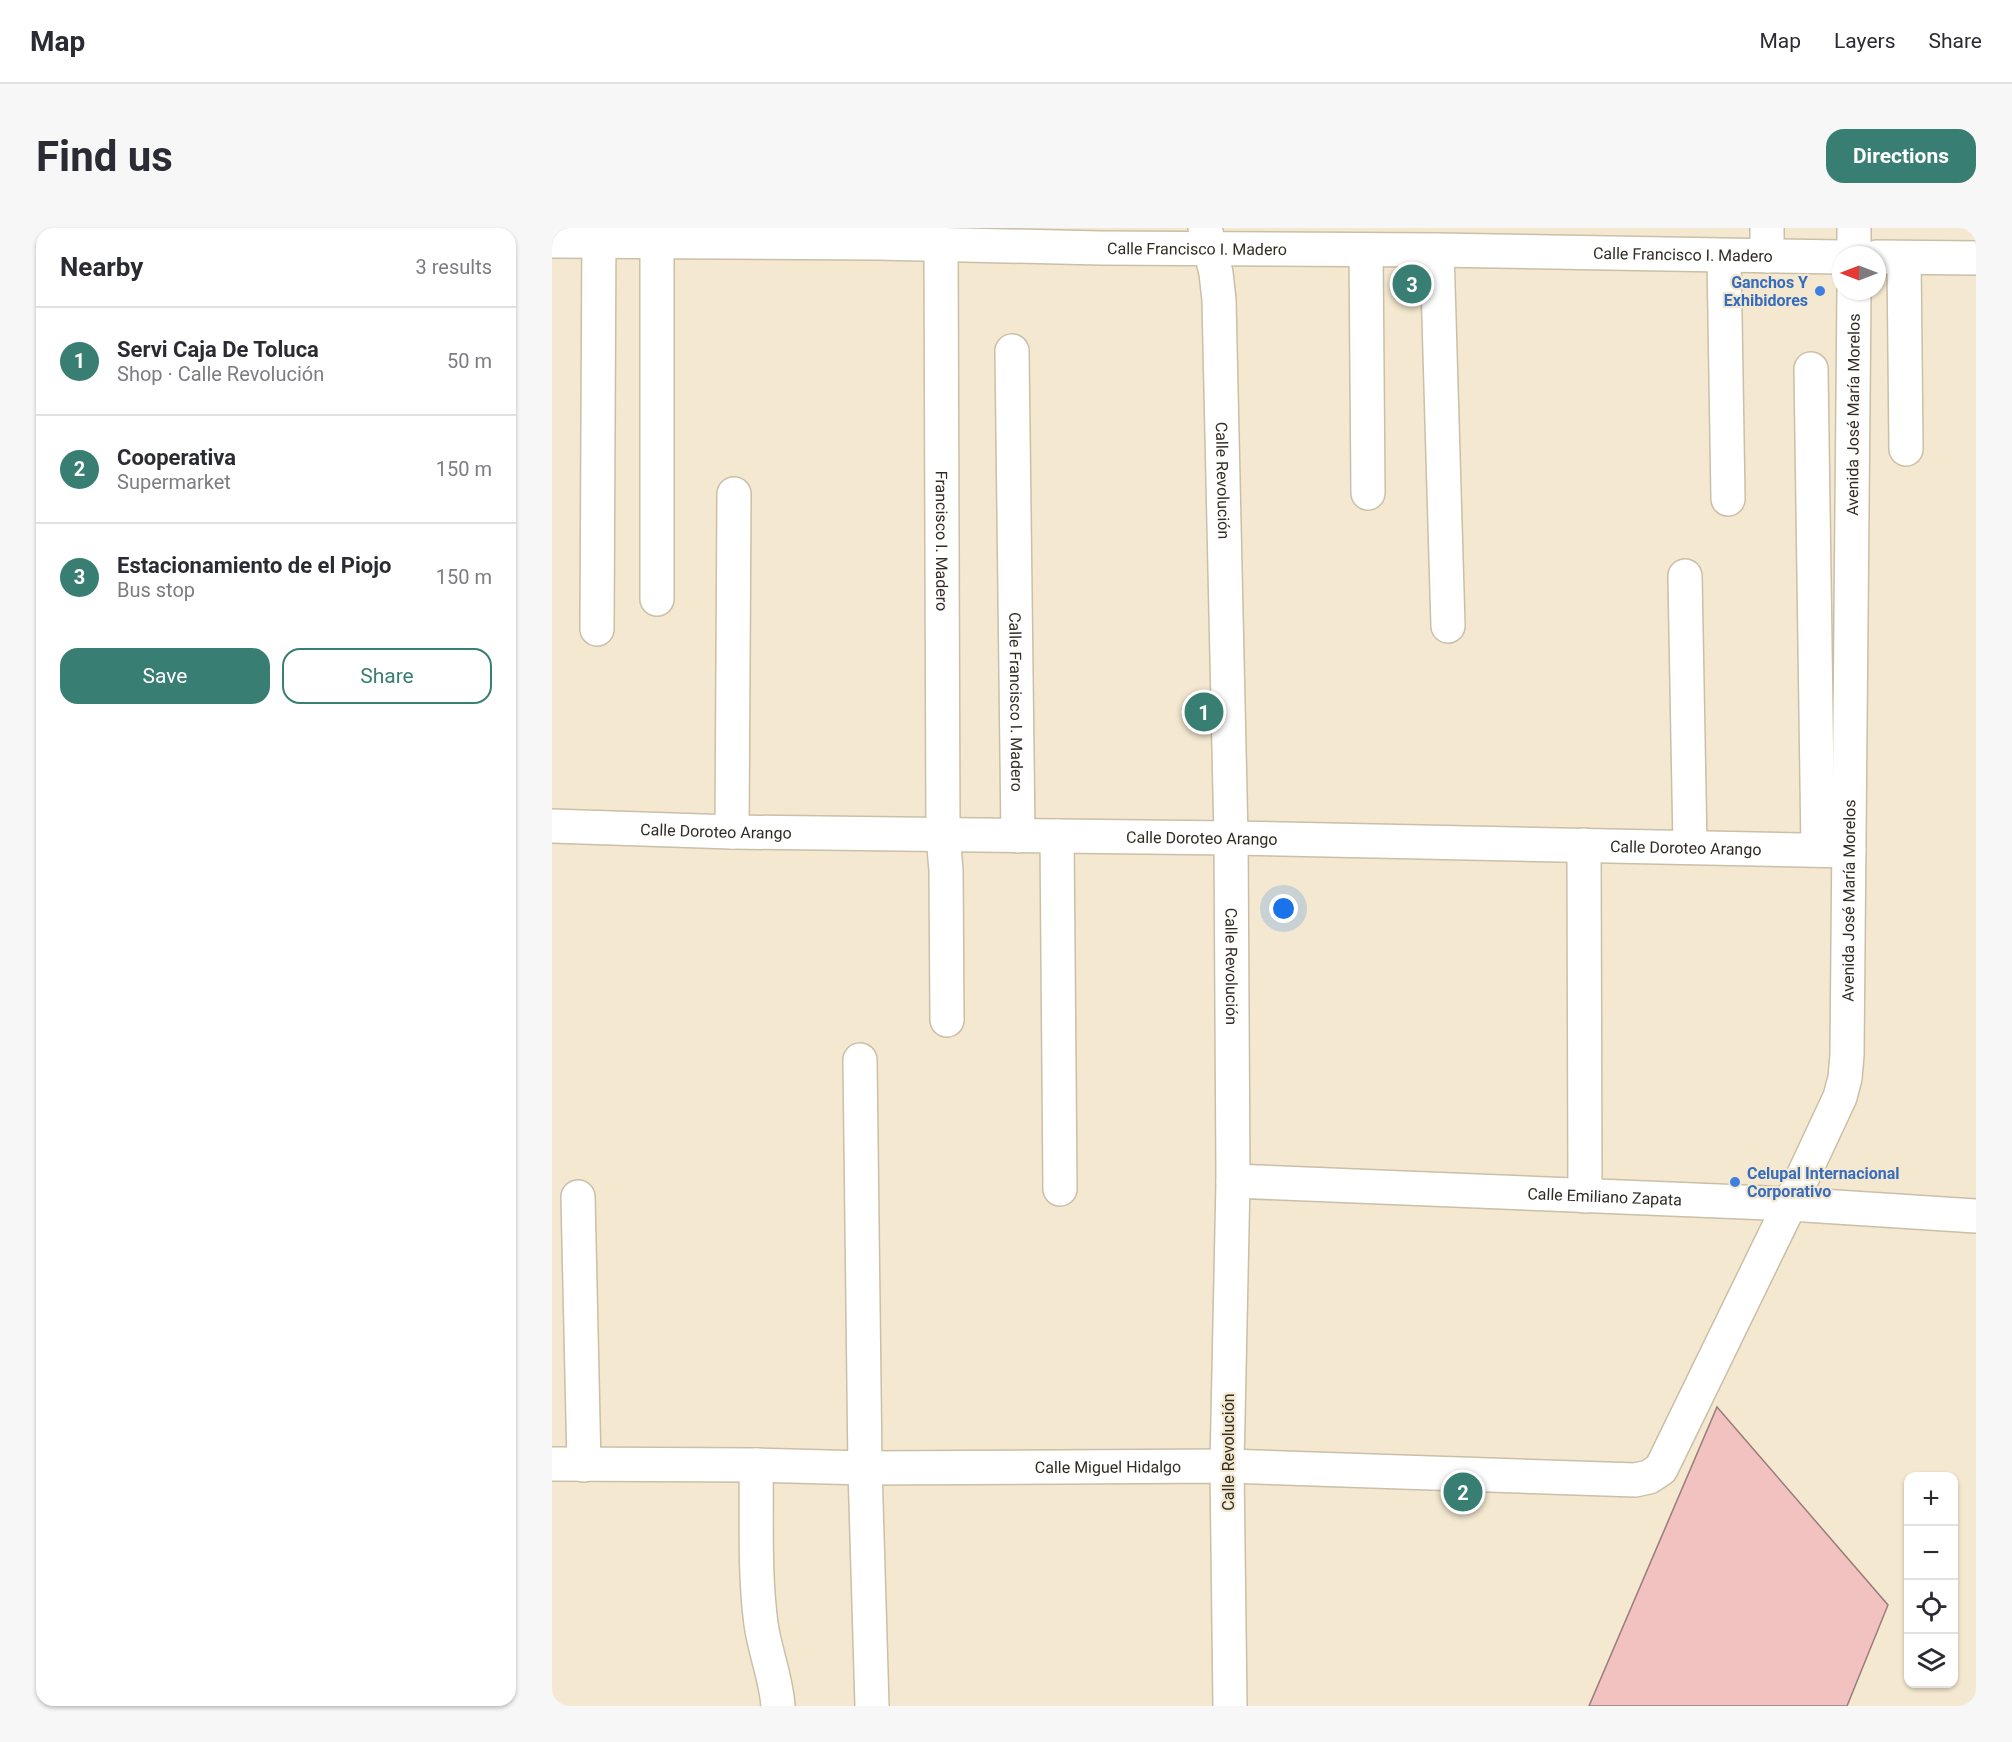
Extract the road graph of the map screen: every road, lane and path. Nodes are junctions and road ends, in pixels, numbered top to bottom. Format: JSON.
{"nodes":[{"id":1,"x":1854,"y":228,"type":"edge"},
{"id":2,"x":599,"y":234,"type":"edge"},
{"id":3,"x":1101,"y":238,"type":"edge"},
{"id":4,"x":1208,"y":238,"type":"edge"},
{"id":5,"x":1516,"y":240,"type":"edge"},
{"id":6,"x":552,"y":241,"type":"edge"},
{"id":7,"x":657,"y":241,"type":"junction"},
{"id":8,"x":1657,"y":241,"type":"edge"},
{"id":9,"x":1767,"y":242,"type":"edge"},
{"id":10,"x":941,"y":245,"type":"junction"},
{"id":11,"x":1854,"y":246,"type":"edge"},
{"id":12,"x":1366,"y":250,"type":"junction"},
{"id":13,"x":1437,"y":250,"type":"junction"},
{"id":14,"x":1832,"y":255,"type":"edge"},
{"id":15,"x":1724,"y":256,"type":"junction"},
{"id":16,"x":1891,"y":257,"type":"edge"},
{"id":17,"x":1976,"y":258,"type":"edge"},
{"id":18,"x":1854,"y":300,"type":"edge"},
{"id":19,"x":1012,"y":351,"type":"dead end"},
{"id":20,"x":1811,"y":369,"type":"dead end"},
{"id":21,"x":1906,"y":449,"type":"dead end"},
{"id":22,"x":1368,"y":493,"type":"dead end"},
{"id":23,"x":734,"y":494,"type":"dead end"},
{"id":24,"x":1728,"y":499,"type":"dead end"},
{"id":25,"x":1685,"y":576,"type":"dead end"},
{"id":26,"x":657,"y":599,"type":"dead end"},
{"id":27,"x":1448,"y":626,"type":"dead end"},
{"id":28,"x":597,"y":629,"type":"dead end"},
{"id":29,"x":552,"y":826,"type":"edge"},
{"id":30,"x":732,"y":832,"type":"junction"},
{"id":31,"x":943,"y":836,"type":"junction"},
{"id":32,"x":1018,"y":836,"type":"junction"},
{"id":33,"x":1057,"y":836,"type":"junction"},
{"id":34,"x":1231,"y":838,"type":"junction"},
{"id":35,"x":1584,"y":845,"type":"junction"},
{"id":36,"x":1690,"y":847,"type":"junction"},
{"id":37,"x":1834,"y":850,"type":"junction"},
{"id":38,"x":947,"y":1020,"type":"dead end"},
{"id":39,"x":860,"y":1060,"type":"dead end"},
{"id":40,"x":1233,"y":1181,"type":"junction"},
{"id":41,"x":1060,"y":1189,"type":"dead end"},
{"id":42,"x":1584,"y":1196,"type":"junction"},
{"id":43,"x":578,"y":1197,"type":"dead end"},
{"id":44,"x":1790,"y":1204,"type":"junction"},
{"id":45,"x":1976,"y":1216,"type":"edge"},
{"id":46,"x":552,"y":1464,"type":"edge"},
{"id":47,"x":584,"y":1465,"type":"junction"},
{"id":48,"x":756,"y":1465,"type":"junction"},
{"id":49,"x":1227,"y":1466,"type":"junction"},
{"id":50,"x":865,"y":1468,"type":"junction"},
{"id":51,"x":1661,"y":1469,"type":"joint"},
{"id":52,"x":778,"y":1706,"type":"edge"},
{"id":53,"x":872,"y":1706,"type":"edge"},
{"id":54,"x":1230,"y":1706,"type":"edge"}],
"edges":[{"from":1,"to":11,"type":"street"},
{"from":2,"to":6,"type":"street","name":"Calle Francisco I. Madero"},
{"from":2,"to":7,"type":"street","name":"Calle Francisco I. Madero"},
{"from":2,"to":28,"type":"street"},
{"from":3,"to":4,"type":"street","name":"Calle Francisco I. Madero"},
{"from":3,"to":10,"type":"street","name":"Calle Francisco I. Madero"},
{"from":4,"to":12,"type":"street","name":"Calle Francisco I. Madero"},
{"from":4,"to":34,"type":"street","name":"Calle Revolución"},
{"from":5,"to":8,"type":"street","name":"Calle Francisco I. Madero"},
{"from":5,"to":13,"type":"street","name":"Calle Francisco I. Madero"},
{"from":7,"to":10,"type":"street","name":"Calle Francisco I. Madero"},
{"from":7,"to":26,"type":"street"},
{"from":8,"to":15,"type":"street","name":"Calle Francisco I. Madero"},
{"from":9,"to":14,"type":"street","name":"Calle Francisco I. Madero"},
{"from":9,"to":15,"type":"street","name":"Calle Francisco I. Madero"},
{"from":10,"to":31,"type":"street","name":"Francisco I. Madero"},
{"from":12,"to":13,"type":"street","name":"Calle Francisco I. Madero"},
{"from":12,"to":22,"type":"street"},
{"from":13,"to":27,"type":"street"},
{"from":15,"to":24,"type":"street"},
{"from":16,"to":17,"type":"street"},
{"from":16,"to":21,"type":"street"},
{"from":18,"to":37,"type":"street","name":"Avenida José María Morelos"},
{"from":19,"to":32,"type":"street","name":"Calle Francisco I. Madero"},
{"from":20,"to":37,"type":"street"},
{"from":23,"to":30,"type":"street"},
{"from":25,"to":36,"type":"street"},
{"from":29,"to":30,"type":"street","name":"Calle Doroteo Arango"},
{"from":30,"to":31,"type":"street","name":"Calle Doroteo Arango"},
{"from":31,"to":32,"type":"street","name":"Calle Doroteo Arango"},
{"from":31,"to":38,"type":"street","name":"Francisco I. Madero"},
{"from":32,"to":33,"type":"street","name":"Calle Doroteo Arango"},
{"from":33,"to":34,"type":"street","name":"Calle Doroteo Arango"},
{"from":33,"to":41,"type":"street"},
{"from":34,"to":35,"type":"street","name":"Calle Doroteo Arango"},
{"from":34,"to":40,"type":"street","name":"Calle Revolución"},
{"from":35,"to":36,"type":"street","name":"Calle Doroteo Arango"},
{"from":35,"to":42,"type":"street"},
{"from":36,"to":37,"type":"street","name":"Calle Doroteo Arango"},
{"from":37,"to":44,"type":"street","name":"Avenida José María Morelos"},
{"from":39,"to":50,"type":"street"},
{"from":40,"to":42,"type":"street","name":"Calle Emiliano Zapata"},
{"from":40,"to":49,"type":"street","name":"Calle Revolución"},
{"from":42,"to":44,"type":"street","name":"Calle Emiliano Zapata"},
{"from":43,"to":47,"type":"street"},
{"from":44,"to":45,"type":"street","name":"Calle Emiliano Zapata"},
{"from":44,"to":51,"type":"street","name":"Avenida José María Morelos"},
{"from":46,"to":47,"type":"street","name":"Calle Miguel Hidalgo"},
{"from":47,"to":48,"type":"street","name":"Calle Miguel Hidalgo"},
{"from":48,"to":50,"type":"street","name":"Calle Miguel Hidalgo"},
{"from":48,"to":52,"type":"street"},
{"from":49,"to":50,"type":"street","name":"Calle Miguel Hidalgo"},
{"from":49,"to":51,"type":"street","name":"Calle Miguel Hidalgo"},
{"from":49,"to":54,"type":"street","name":"Calle Revolución"},
{"from":50,"to":53,"type":"street"}]}
